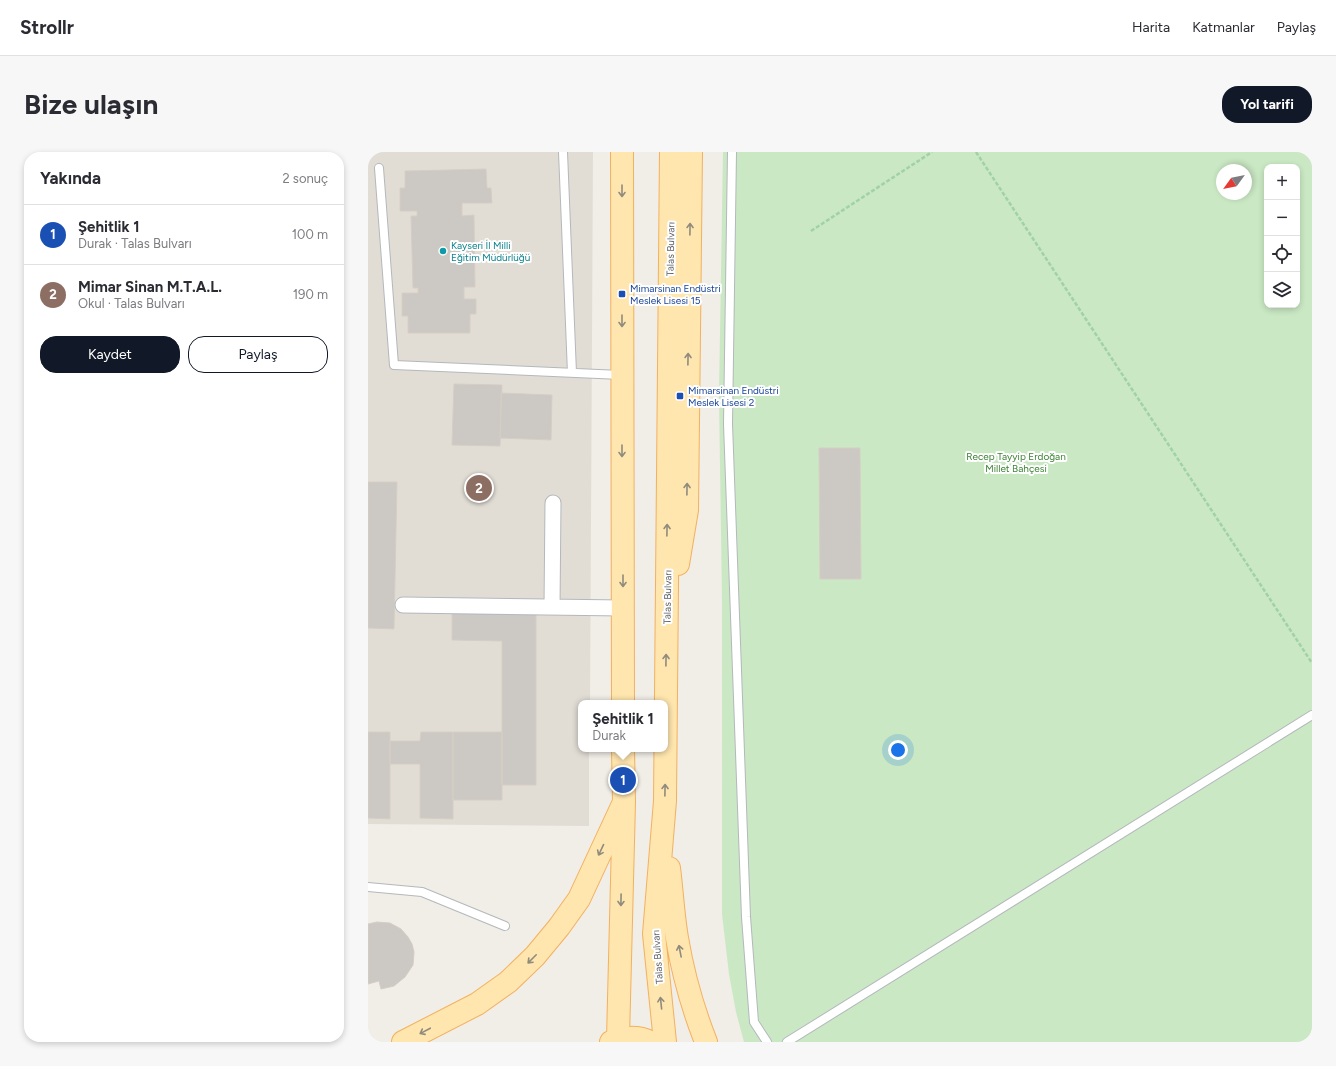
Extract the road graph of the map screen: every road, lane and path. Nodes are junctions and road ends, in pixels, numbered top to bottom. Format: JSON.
{"nodes":[{"id":1,"x":564,"y":152,"type":"edge"},
{"id":2,"x":622,"y":152,"type":"edge"},
{"id":3,"x":671,"y":152,"type":"edge"},
{"id":4,"x":691,"y":152,"type":"edge"},
{"id":5,"x":732,"y":152,"type":"edge"},
{"id":6,"x":932,"y":152,"type":"edge"},
{"id":7,"x":976,"y":152,"type":"edge"},
{"id":8,"x":379,"y":168,"type":"dead end"},
{"id":9,"x":811,"y":231,"type":"dead end"},
{"id":10,"x":572,"y":373,"type":"junction"},
{"id":11,"x":622,"y":375,"type":"junction"},
{"id":12,"x":553,"y":503,"type":"dead end"},
{"id":13,"x":403,"y":604,"type":"dead end"},
{"id":14,"x":552,"y":607,"type":"junction"},
{"id":15,"x":623,"y":608,"type":"junction"},
{"id":16,"x":666,"y":639,"type":"junction"},
{"id":17,"x":1312,"y":663,"type":"edge"},
{"id":18,"x":623,"y":700,"type":"edge"},
{"id":19,"x":666,"y":700,"type":"edge"},
{"id":20,"x":1312,"y":715,"type":"edge"},
{"id":21,"x":623,"y":752,"type":"edge"},
{"id":22,"x":665,"y":752,"type":"edge"},
{"id":23,"x":624,"y":802,"type":"junction"},
{"id":24,"x":664,"y":815,"type":"junction"},
{"id":25,"x":368,"y":887,"type":"edge"},
{"id":26,"x":505,"y":926,"type":"dead end"},
{"id":27,"x":612,"y":1041,"type":"edge"},
{"id":28,"x":403,"y":1042,"type":"edge"},
{"id":29,"x":650,"y":1042,"type":"edge"},
{"id":30,"x":665,"y":1042,"type":"edge"},
{"id":31,"x":706,"y":1042,"type":"edge"},
{"id":32,"x":767,"y":1042,"type":"edge"},
{"id":33,"x":787,"y":1042,"type":"edge"}],
"edges":[{"from":1,"to":10,"type":"lane"},
{"from":2,"to":11,"type":"main road","one_way":true},
{"from":16,"to":3,"type":"main road","name":"Talas Bulvarı","one_way":true},
{"from":16,"to":4,"type":"main road","one_way":true},
{"from":5,"to":32,"type":"lane"},
{"from":6,"to":9,"type":"path"},
{"from":7,"to":17,"type":"path"},
{"from":8,"to":10,"type":"lane"},
{"from":10,"to":11,"type":"lane"},
{"from":11,"to":15,"type":"main road","one_way":true},
{"from":12,"to":14,"type":"street"},
{"from":13,"to":14,"type":"street"},
{"from":14,"to":15,"type":"street"},
{"from":15,"to":18,"type":"main road"},
{"from":19,"to":16,"type":"main road","name":"Talas Bulvarı","one_way":true},
{"from":20,"to":33,"type":"lane"},
{"from":21,"to":23,"type":"main road"},
{"from":24,"to":22,"type":"main road","name":"Talas Bulvarı","one_way":true},
{"from":23,"to":27,"type":"main road","one_way":true},
{"from":23,"to":28,"type":"main road","one_way":true},
{"from":30,"to":24,"type":"main road","name":"Talas Bulvarı","one_way":true},
{"from":31,"to":24,"type":"main road","one_way":true},
{"from":25,"to":26,"type":"lane"},
{"from":27,"to":29,"type":"main road"}]}
